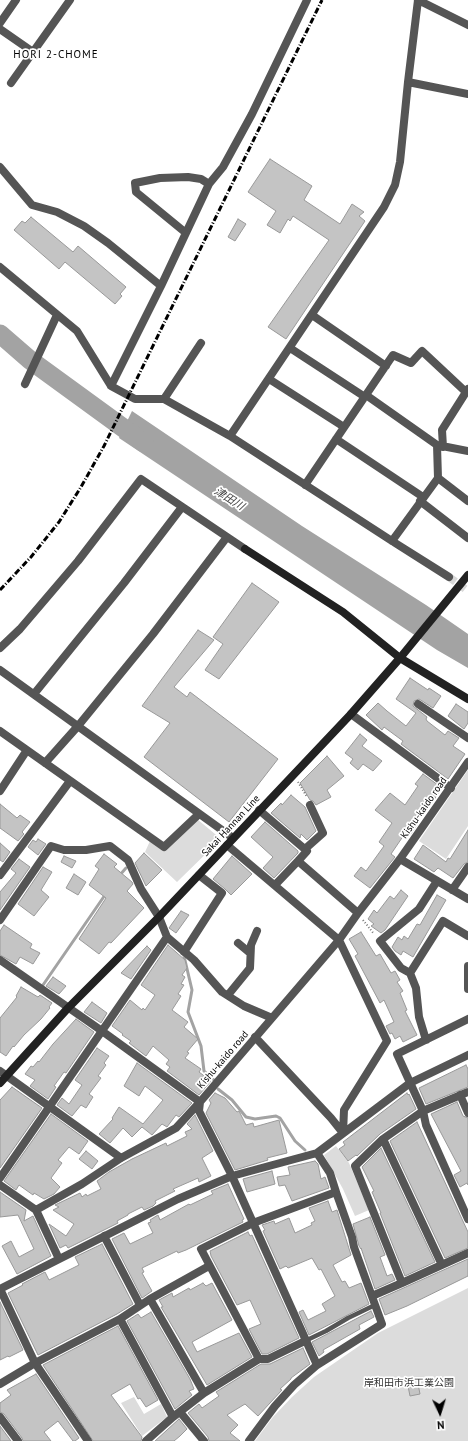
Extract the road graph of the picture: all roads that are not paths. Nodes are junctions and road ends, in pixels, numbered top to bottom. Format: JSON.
{"nodes":[{"id":1,"x":16,"y":0,"type":"edge"},
{"id":2,"x":70,"y":0,"type":"edge"},
{"id":3,"x":307,"y":0,"type":"edge"},
{"id":4,"x":418,"y":0,"type":"edge"},
{"id":5,"x":0,"y":23,"type":"edge"},
{"id":6,"x":468,"y":25,"type":"edge"},
{"id":7,"x":0,"y":29,"type":"edge"},
{"id":8,"x":33,"y":52,"type":"junction"},
{"id":9,"x":408,"y":82,"type":"junction"},
{"id":10,"x":11,"y":83,"type":"dead end"},
{"id":11,"x":468,"y":94,"type":"edge"},
{"id":12,"x":0,"y":167,"type":"edge"},
{"id":13,"x":209,"y":184,"type":"junction"},
{"id":14,"x":186,"y":233,"type":"junction"},
{"id":15,"x":0,"y":267,"type":"edge"},
{"id":16,"x":160,"y":286,"type":"junction"},
{"id":17,"x":57,"y":315,"type":"junction"},
{"id":18,"x":312,"y":315,"type":"junction"},
{"id":19,"x":201,"y":343,"type":"dead end"},
{"id":20,"x":290,"y":348,"type":"junction"},
{"id":21,"x":386,"y":366,"type":"junction"},
{"id":22,"x":269,"y":379,"type":"junction"},
{"id":23,"x":25,"y":384,"type":"dead end"},
{"id":24,"x":111,"y":386,"type":"junction"},
{"id":25,"x":467,"y":390,"type":"edge"},
{"id":26,"x":365,"y":396,"type":"junction"},
{"id":27,"x":164,"y":399,"type":"junction"},
{"id":28,"x":344,"y":427,"type":"junction"},
{"id":29,"x":230,"y":436,"type":"junction"},
{"id":30,"x":336,"y":439,"type":"junction"},
{"id":31,"x":440,"y":446,"type":"junction"},
{"id":32,"x":468,"y":451,"type":"edge"},
{"id":33,"x":438,"y":478,"type":"junction"},
{"id":34,"x":305,"y":485,"type":"junction"},
{"id":35,"x":422,"y":499,"type":"junction"},
{"id":36,"x":468,"y":501,"type":"edge"},
{"id":37,"x":182,"y":507,"type":"junction"},
{"id":38,"x":227,"y":537,"type":"junction"},
{"id":39,"x":468,"y":538,"type":"edge"},
{"id":40,"x":392,"y":542,"type":"junction"},
{"id":41,"x":245,"y":549,"type":"joint"},
{"id":42,"x":468,"y":575,"type":"edge"},
{"id":43,"x":449,"y":577,"type":"tunnel mouth"},
{"id":44,"x":0,"y":648,"type":"edge"},
{"id":45,"x":400,"y":658,"type":"junction"},
{"id":46,"x":0,"y":670,"type":"edge"},
{"id":47,"x":34,"y":694,"type":"junction"},
{"id":48,"x":468,"y":699,"type":"edge"},
{"id":49,"x":418,"y":704,"type":"dead end"},
{"id":50,"x":351,"y":714,"type":"junction"},
{"id":51,"x":78,"y":726,"type":"junction"},
{"id":52,"x":0,"y":731,"type":"edge"},
{"id":53,"x":468,"y":738,"type":"edge"},
{"id":54,"x":27,"y":750,"type":"junction"},
{"id":55,"x":468,"y":762,"type":"edge"},
{"id":56,"x":45,"y":763,"type":"junction"},
{"id":57,"x":70,"y":781,"type":"junction"},
{"id":58,"x":451,"y":788,"type":"junction"},
{"id":59,"x":0,"y":791,"type":"edge"},
{"id":60,"x":310,"y":805,"type":"road end"},
{"id":61,"x":259,"y":810,"type":"junction"},
{"id":62,"x":199,"y":814,"type":"junction"},
{"id":63,"x":230,"y":841,"type":"junction"},
{"id":64,"x":305,"y":849,"type":"junction"},
{"id":65,"x":400,"y":860,"type":"junction"},
{"id":66,"x":298,"y":861,"type":"junction"},
{"id":67,"x":468,"y":867,"type":"edge"},
{"id":68,"x":0,"y":875,"type":"edge"},
{"id":69,"x":199,"y":875,"type":"junction"},
{"id":70,"x":437,"y":881,"type":"junction"},
{"id":71,"x":275,"y":885,"type":"junction"},
{"id":72,"x":452,"y":890,"type":"junction"},
{"id":73,"x":468,"y":899,"type":"edge"},
{"id":74,"x":358,"y":913,"type":"junction"},
{"id":75,"x":159,"y":917,"type":"junction"},
{"id":76,"x":0,"y":920,"type":"edge"},
{"id":77,"x":257,"y":931,"type":"dead end"},
{"id":78,"x":468,"y":936,"type":"edge"},
{"id":79,"x":167,"y":937,"type":"junction"},
{"id":80,"x":339,"y":940,"type":"junction"},
{"id":81,"x":238,"y":943,"type":"dead end"},
{"id":82,"x":184,"y":952,"type":"junction"},
{"id":83,"x":250,"y":953,"type":"junction"},
{"id":84,"x":0,"y":960,"type":"edge"},
{"id":85,"x":468,"y":966,"type":"edge"},
{"id":86,"x":410,"y":973,"type":"junction"},
{"id":87,"x":468,"y":989,"type":"edge"},
{"id":88,"x":228,"y":995,"type":"junction"},
{"id":89,"x":68,"y":1008,"type":"junction"},
{"id":90,"x":272,"y":1018,"type":"junction"},
{"id":91,"x":468,"y":1019,"type":"edge"},
{"id":92,"x":102,"y":1031,"type":"junction"},
{"id":93,"x":255,"y":1037,"type":"junction"},
{"id":94,"x":426,"y":1040,"type":"junction"},
{"id":95,"x":468,"y":1055,"type":"edge"},
{"id":96,"x":4,"y":1074,"type":"edge"},
{"id":97,"x":0,"y":1083,"type":"edge"},
{"id":98,"x":410,"y":1083,"type":"junction"},
{"id":99,"x":468,"y":1092,"type":"edge"},
{"id":100,"x":460,"y":1095,"type":"junction"},
{"id":101,"x":200,"y":1102,"type":"junction"},
{"id":102,"x":49,"y":1107,"type":"junction"},
{"id":103,"x":423,"y":1111,"type":"junction"},
{"id":104,"x":468,"y":1113,"type":"edge"},
{"id":105,"x":343,"y":1133,"type":"junction"},
{"id":106,"x":383,"y":1139,"type":"junction"},
{"id":107,"x":317,"y":1153,"type":"junction"},
{"id":108,"x":121,"y":1158,"type":"junction"},
{"id":109,"x":232,"y":1176,"type":"junction"},
{"id":110,"x":0,"y":1178,"type":"edge"},
{"id":111,"x":0,"y":1185,"type":"edge"},
{"id":112,"x":336,"y":1192,"type":"junction"},
{"id":113,"x":36,"y":1210,"type":"junction"},
{"id":114,"x":468,"y":1219,"type":"edge"},
{"id":115,"x":253,"y":1223,"type":"junction"},
{"id":116,"x":104,"y":1236,"type":"junction"},
{"id":117,"x":468,"y":1253,"type":"edge"},
{"id":118,"x":59,"y":1259,"type":"junction"},
{"id":119,"x":442,"y":1265,"type":"junction"},
{"id":120,"x":208,"y":1266,"type":"junction"},
{"id":121,"x":402,"y":1283,"type":"junction"},
{"id":122,"x":0,"y":1289,"type":"edge"},
{"id":123,"x":372,"y":1296,"type":"junction"},
{"id":124,"x":150,"y":1299,"type":"junction"},
{"id":125,"x":140,"y":1305,"type":"junction"},
{"id":126,"x":375,"y":1305,"type":"junction"},
{"id":127,"x":120,"y":1319,"type":"junction"},
{"id":128,"x":306,"y":1341,"type":"junction"},
{"id":129,"x":259,"y":1359,"type":"junction"},
{"id":130,"x":35,"y":1363,"type":"junction"},
{"id":131,"x":317,"y":1365,"type":"junction"},
{"id":132,"x":0,"y":1384,"type":"edge"},
{"id":133,"x":204,"y":1394,"type":"junction"},
{"id":134,"x":180,"y":1412,"type":"junction"},
{"id":135,"x":0,"y":1417,"type":"edge"},
{"id":136,"x":173,"y":1417,"type":"junction"},
{"id":137,"x":18,"y":1441,"type":"edge"},
{"id":138,"x":88,"y":1441,"type":"edge"},
{"id":139,"x":146,"y":1441,"type":"edge"},
{"id":140,"x":204,"y":1441,"type":"edge"},
{"id":141,"x":249,"y":1441,"type":"edge"}],
"edges":[{"from":1,"to":5,"type":"street"},
{"from":2,"to":8,"type":"street"},
{"from":3,"to":13,"type":"street"},
{"from":4,"to":6,"type":"street"},
{"from":4,"to":9,"type":"street"},
{"from":7,"to":8,"type":"street"},
{"from":8,"to":10,"type":"street"},
{"from":9,"to":11,"type":"street"},
{"from":9,"to":18,"type":"street"},
{"from":12,"to":16,"type":"street"},
{"from":13,"to":14,"type":"street"},
{"from":13,"to":14,"type":"street"},
{"from":14,"to":16,"type":"street"},
{"from":15,"to":17,"type":"street"},
{"from":16,"to":24,"type":"street"},
{"from":17,"to":23,"type":"street"},
{"from":17,"to":24,"type":"street"},
{"from":18,"to":20,"type":"street"},
{"from":18,"to":21,"type":"street"},
{"from":19,"to":27,"type":"street"},
{"from":20,"to":22,"type":"street"},
{"from":20,"to":26,"type":"street"},
{"from":21,"to":25,"type":"street"},
{"from":21,"to":26,"type":"street"},
{"from":22,"to":28,"type":"street"},
{"from":22,"to":29,"type":"street"},
{"from":24,"to":27,"type":"street"},
{"from":25,"to":31,"type":"street"},
{"from":26,"to":28,"type":"street"},
{"from":26,"to":31,"type":"street"},
{"from":27,"to":29,"type":"street"},
{"from":28,"to":30,"type":"street"},
{"from":29,"to":34,"type":"street"},
{"from":30,"to":34,"type":"street"},
{"from":30,"to":35,"type":"street"},
{"from":31,"to":32,"type":"street"},
{"from":31,"to":33,"type":"street"},
{"from":33,"to":35,"type":"street"},
{"from":33,"to":36,"type":"street"},
{"from":34,"to":40,"type":"street"},
{"from":35,"to":39,"type":"street"},
{"from":35,"to":40,"type":"street"},
{"from":37,"to":38,"type":"street"},
{"from":37,"to":44,"type":"street"},
{"from":37,"to":47,"type":"street"},
{"from":38,"to":41,"type":"street"},
{"from":38,"to":51,"type":"street"},
{"from":40,"to":43,"type":"street"},
{"from":41,"to":45,"type":"main road"},
{"from":42,"to":45,"type":"main road","name":"Sakai Hannan Line"},
{"from":45,"to":48,"type":"main road"},
{"from":45,"to":50,"type":"main road","name":"Sakai Hannan Line"},
{"from":46,"to":47,"type":"street"},
{"from":47,"to":51,"type":"street"},
{"from":49,"to":53,"type":"street"},
{"from":50,"to":58,"type":"street"},
{"from":50,"to":61,"type":"main road","name":"Sakai Hannan Line"},
{"from":51,"to":56,"type":"street"},
{"from":51,"to":62,"type":"street"},
{"from":52,"to":54,"type":"street"},
{"from":54,"to":56,"type":"street"},
{"from":54,"to":59,"type":"street"},
{"from":55,"to":58,"type":"street","name":"Kishu-kaido road"},
{"from":56,"to":57,"type":"street"},
{"from":57,"to":62,"type":"street"},
{"from":57,"to":68,"type":"street"},
{"from":58,"to":65,"type":"street","name":"Kishu-kaido road"},
{"from":60,"to":64,"type":"street"},
{"from":61,"to":63,"type":"main road","name":"Sakai Hannan Line"},
{"from":61,"to":64,"type":"street"},
{"from":62,"to":63,"type":"street"},
{"from":63,"to":69,"type":"main road","name":"Sakai Hannan Line"},
{"from":63,"to":71,"type":"street"},
{"from":64,"to":66,"type":"street"},
{"from":65,"to":70,"type":"street"},
{"from":65,"to":74,"type":"street","name":"Kishu-kaido road"},
{"from":66,"to":71,"type":"street"},
{"from":66,"to":74,"type":"street"},
{"from":67,"to":72,"type":"street"},
{"from":69,"to":75,"type":"main road","name":"Sakai Hannan Line"},
{"from":69,"to":82,"type":"street"},
{"from":70,"to":72,"type":"street"},
{"from":70,"to":86,"type":"street"},
{"from":71,"to":80,"type":"street"},
{"from":72,"to":73,"type":"street"},
{"from":74,"to":80,"type":"street","name":"Kishu-kaido road"},
{"from":75,"to":76,"type":"street"},
{"from":75,"to":79,"type":"street"},
{"from":75,"to":89,"type":"main road","name":"Sakai Hannan Line"},
{"from":77,"to":83,"type":"street"},
{"from":78,"to":86,"type":"street"},
{"from":79,"to":82,"type":"street"},
{"from":79,"to":92,"type":"street"},
{"from":80,"to":90,"type":"street","name":"Kishu-kaido road"},
{"from":80,"to":105,"type":"street"},
{"from":81,"to":83,"type":"street"},
{"from":82,"to":88,"type":"street"},
{"from":83,"to":88,"type":"street"},
{"from":84,"to":89,"type":"street"},
{"from":85,"to":87,"type":"street"},
{"from":86,"to":94,"type":"street"},
{"from":88,"to":90,"type":"street"},
{"from":89,"to":92,"type":"street"},
{"from":89,"to":96,"type":"main road","name":"Sakai Hannan Line"},
{"from":90,"to":93,"type":"street","name":"Kishu-kaido road"},
{"from":91,"to":94,"type":"street"},
{"from":92,"to":101,"type":"street"},
{"from":92,"to":102,"type":"street"},
{"from":93,"to":101,"type":"street","name":"Kishu-kaido road"},
{"from":93,"to":105,"type":"street"},
{"from":94,"to":98,"type":"street"},
{"from":95,"to":98,"type":"street"},
{"from":96,"to":97,"type":"main road","name":"Sakai Hannan Line"},
{"from":96,"to":102,"type":"street"},
{"from":98,"to":103,"type":"street"},
{"from":98,"to":105,"type":"street"},
{"from":99,"to":100,"type":"street"},
{"from":100,"to":103,"type":"street"},
{"from":100,"to":104,"type":"street"},
{"from":101,"to":108,"type":"street"},
{"from":101,"to":109,"type":"street","name":"Kishu-kaido road"},
{"from":102,"to":108,"type":"street"},
{"from":102,"to":110,"type":"street"},
{"from":103,"to":106,"type":"street"},
{"from":103,"to":114,"type":"street"},
{"from":105,"to":107,"type":"street"},
{"from":106,"to":119,"type":"street"},
{"from":106,"to":121,"type":"street"},
{"from":107,"to":109,"type":"street"},
{"from":107,"to":112,"type":"street"},
{"from":108,"to":113,"type":"street"},
{"from":109,"to":115,"type":"street","name":"Kishu-kaido road"},
{"from":109,"to":116,"type":"street"},
{"from":111,"to":113,"type":"street"},
{"from":112,"to":115,"type":"street"},
{"from":112,"to":123,"type":"street"},
{"from":113,"to":118,"type":"street"},
{"from":115,"to":120,"type":"street"},
{"from":115,"to":128,"type":"street","name":"Kishu-kaido road"},
{"from":116,"to":118,"type":"street"},
{"from":116,"to":125,"type":"street"},
{"from":117,"to":119,"type":"street"},
{"from":118,"to":122,"type":"street"},
{"from":119,"to":121,"type":"street"},
{"from":120,"to":124,"type":"street"},
{"from":120,"to":129,"type":"street"},
{"from":121,"to":123,"type":"street"},
{"from":122,"to":130,"type":"street"},
{"from":123,"to":126,"type":"street"},
{"from":124,"to":125,"type":"street"},
{"from":124,"to":133,"type":"street"},
{"from":125,"to":127,"type":"street"},
{"from":126,"to":128,"type":"lane"},
{"from":126,"to":131,"type":"street"},
{"from":127,"to":130,"type":"street"},
{"from":127,"to":136,"type":"street"},
{"from":128,"to":129,"type":"street"},
{"from":128,"to":131,"type":"street","name":"Kishu-kaido road"},
{"from":129,"to":133,"type":"street"},
{"from":130,"to":132,"type":"street"},
{"from":130,"to":138,"type":"street"},
{"from":131,"to":141,"type":"street"},
{"from":133,"to":134,"type":"street"},
{"from":134,"to":136,"type":"street"},
{"from":134,"to":140,"type":"street"},
{"from":135,"to":137,"type":"street"},
{"from":136,"to":139,"type":"street"}]}
